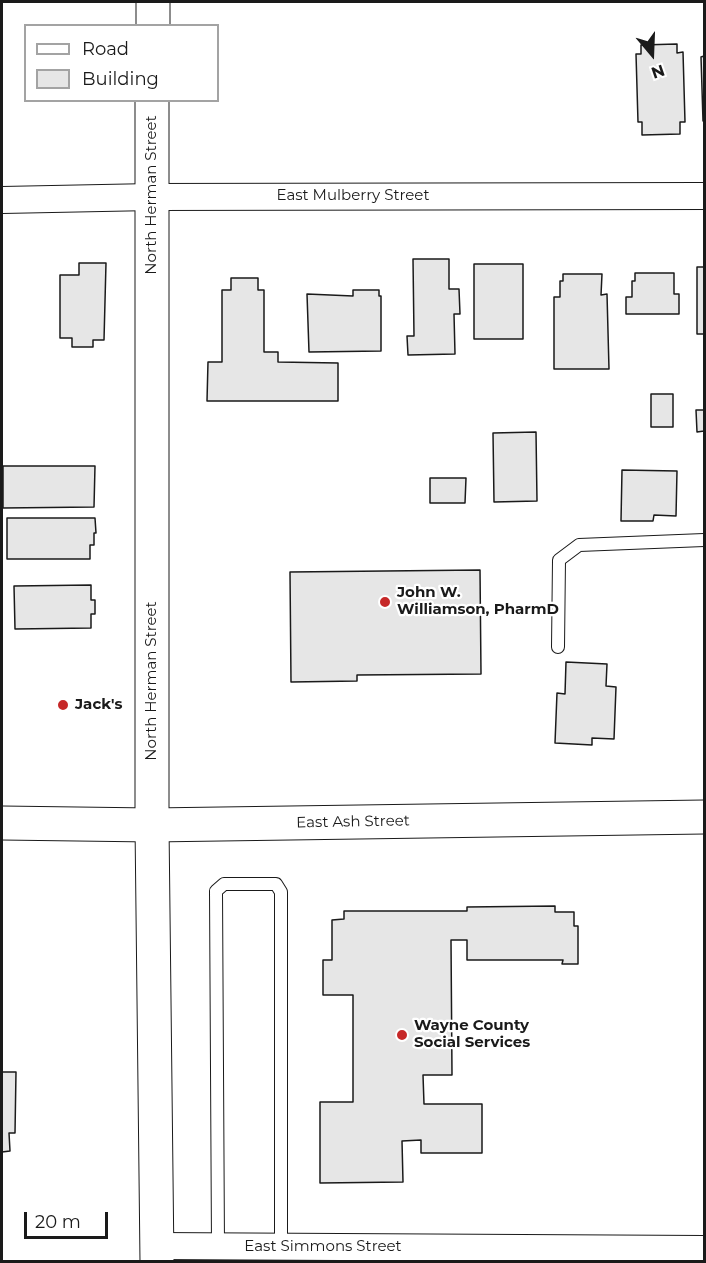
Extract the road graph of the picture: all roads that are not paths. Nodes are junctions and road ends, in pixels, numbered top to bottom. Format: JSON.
{"nodes":[{"id":1,"x":153,"y":2,"type":"edge"},
{"id":2,"x":153,"y":24,"type":"edge"},
{"id":3,"x":153,"y":102,"type":"edge"},
{"id":4,"x":152,"y":196,"type":"junction"},
{"id":5,"x":705,"y":196,"type":"edge"},
{"id":6,"x":2,"y":200,"type":"edge"},
{"id":7,"x":705,"y":540,"type":"edge"},
{"id":8,"x":558,"y":646,"type":"dead end"},
{"id":9,"x":705,"y":817,"type":"edge"},
{"id":10,"x":2,"y":823,"type":"edge"},
{"id":11,"x":152,"y":825,"type":"junction"},
{"id":12,"x":218,"y":1247,"type":"junction"},
{"id":13,"x":281,"y":1247,"type":"junction"},
{"id":14,"x":705,"y":1249,"type":"edge"},
{"id":15,"x":157,"y":1254,"type":"edge"}],
"edges":[{"from":1,"to":2,"type":"main road"},
{"from":3,"to":4,"type":"main road","name":"North Herman Street"},
{"from":4,"to":5,"type":"street","name":"East Mulberry Street"},
{"from":4,"to":6,"type":"street","name":"East Mulberry Street"},
{"from":4,"to":11,"type":"main road","name":"North Herman Street"},
{"from":7,"to":8,"type":"lane"},
{"from":9,"to":11,"type":"main road","name":"East Ash Street"},
{"from":10,"to":11,"type":"main road","name":"East Ash Street"},
{"from":11,"to":15,"type":"main road","name":"North Herman Street"},
{"from":12,"to":13,"type":"street","name":"East Simmons Street"},
{"from":12,"to":13,"type":"lane"},
{"from":12,"to":15,"type":"street","name":"East Simmons Street"},
{"from":13,"to":14,"type":"street","name":"East Simmons Street"}]}
